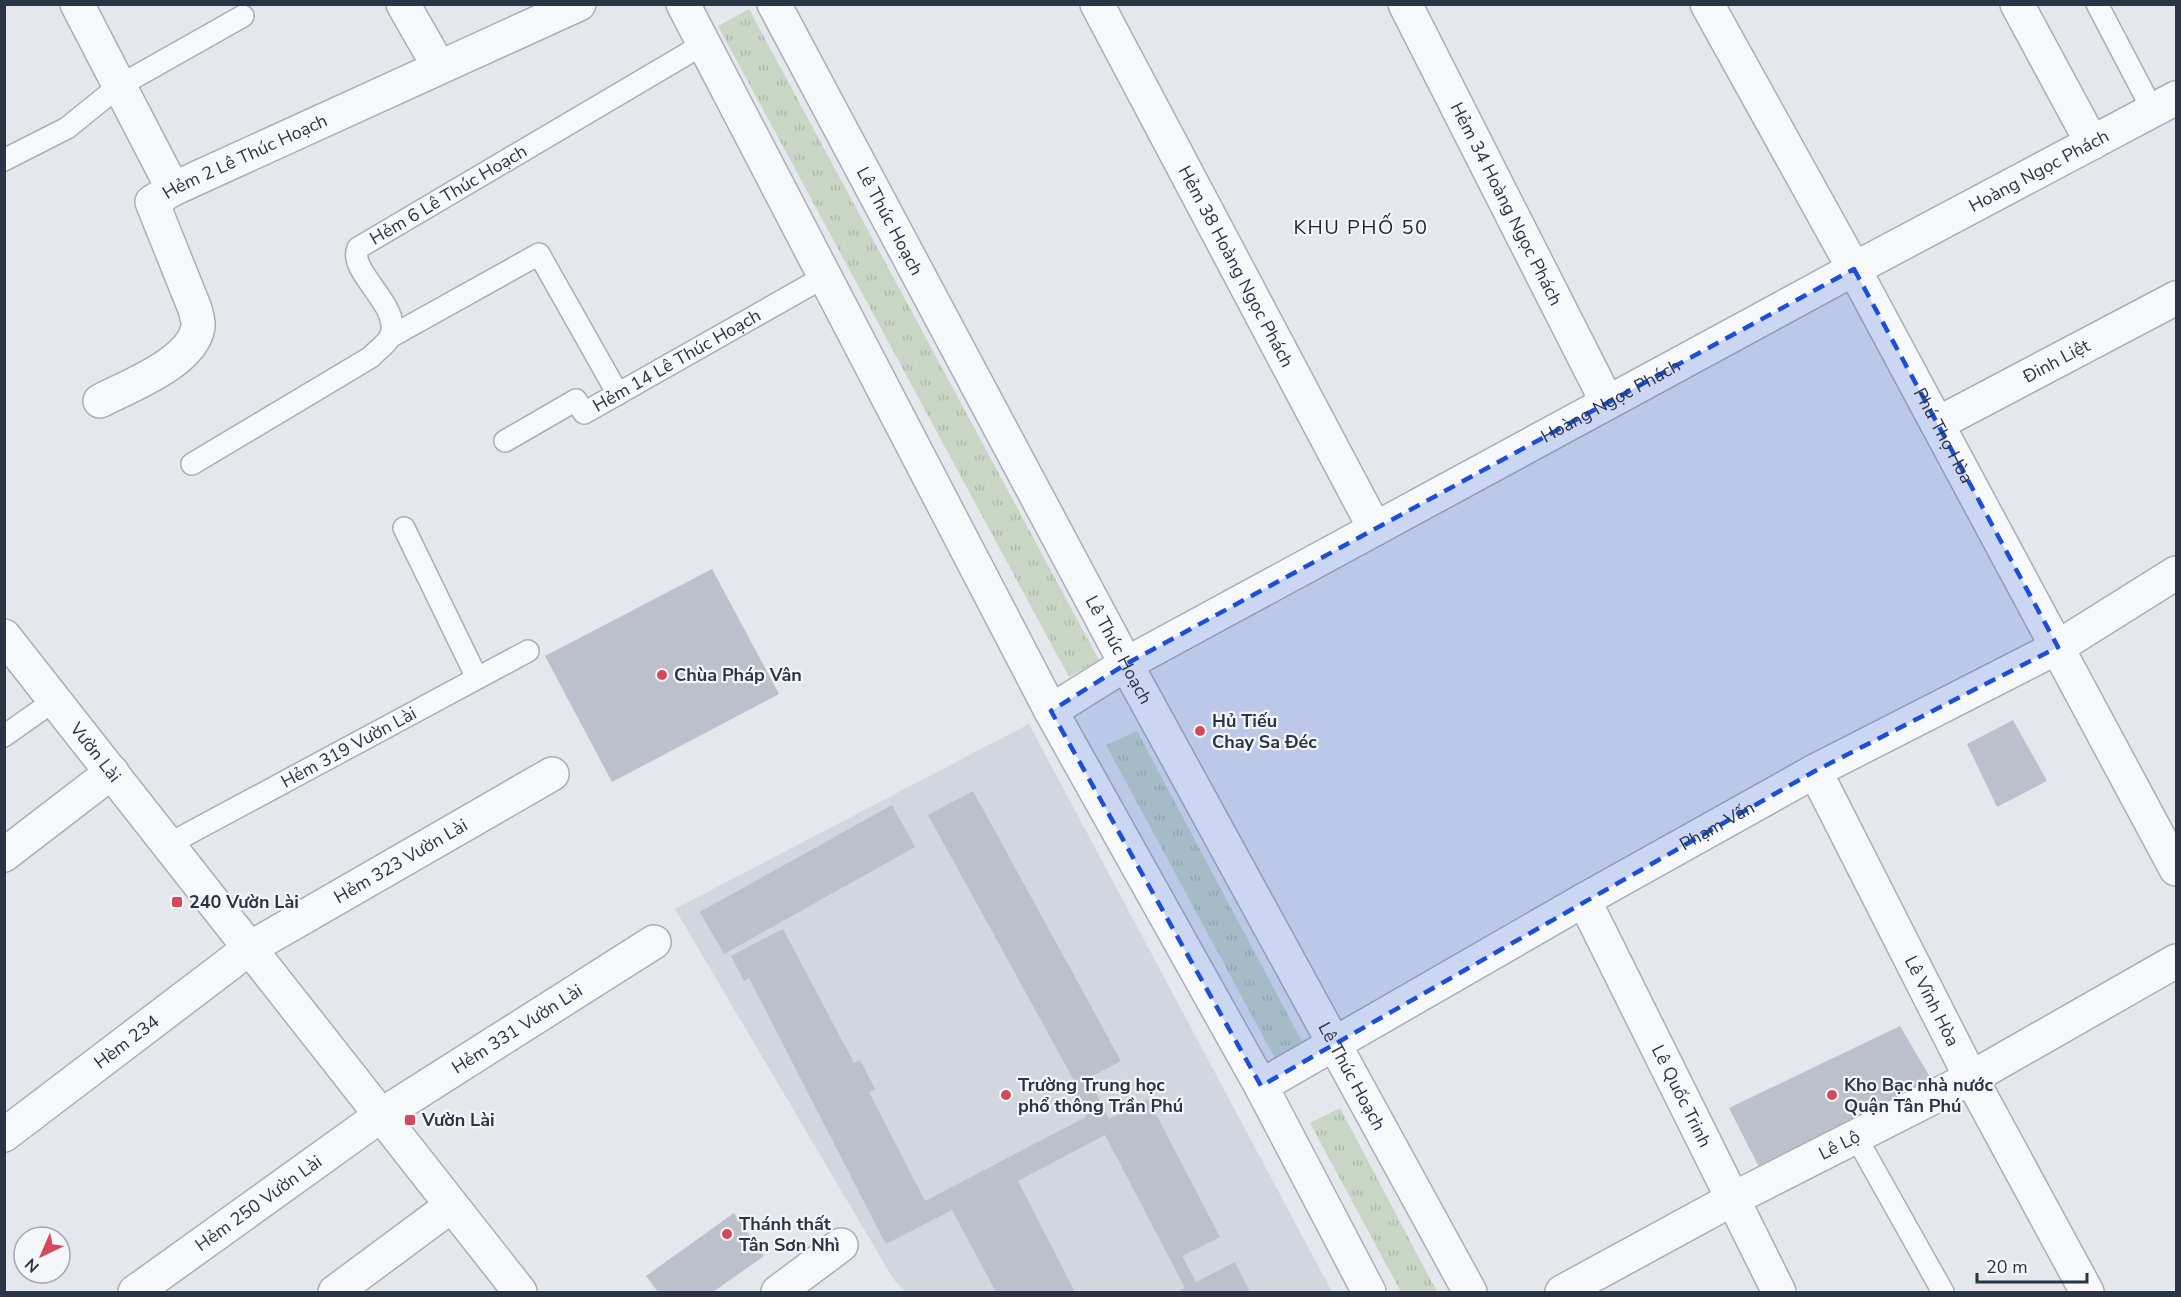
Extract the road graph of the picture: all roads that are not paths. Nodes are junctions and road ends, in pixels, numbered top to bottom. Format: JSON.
{"nodes":[{"id":1,"x":77,"y":4,"type":"edge"},
{"id":2,"x":403,"y":4,"type":"edge"},
{"id":3,"x":579,"y":4,"type":"edge"},
{"id":4,"x":683,"y":4,"type":"edge"},
{"id":5,"x":774,"y":4,"type":"edge"},
{"id":6,"x":1097,"y":4,"type":"edge"},
{"id":7,"x":1405,"y":4,"type":"edge"},
{"id":8,"x":1707,"y":4,"type":"edge"},
{"id":9,"x":2017,"y":4,"type":"edge"},
{"id":10,"x":2097,"y":4,"type":"edge"},
{"id":11,"x":243,"y":16,"type":"dead end"},
{"id":12,"x":702,"y":45,"type":"junction"},
{"id":13,"x":439,"y":67,"type":"junction"},
{"id":14,"x":119,"y":86,"type":"junction"},
{"id":15,"x":2165,"y":104,"type":"edge"},
{"id":16,"x":2092,"y":143,"type":"junction"},
{"id":17,"x":4,"y":160,"type":"edge"},
{"id":18,"x":173,"y":189,"type":"junction"},
{"id":19,"x":1854,"y":269,"type":"junction"},
{"id":20,"x":824,"y":277,"type":"junction"},
{"id":21,"x":2176,"y":298,"type":"edge"},
{"id":22,"x":390,"y":337,"type":"junction"},
{"id":23,"x":618,"y":394,"type":"junction"},
{"id":24,"x":100,"y":401,"type":"dead end"},
{"id":25,"x":1607,"y":402,"type":"junction"},
{"id":26,"x":1936,"y":424,"type":"junction"},
{"id":27,"x":505,"y":441,"type":"dead end"},
{"id":28,"x":192,"y":464,"type":"dead end"},
{"id":29,"x":404,"y":528,"type":"dead end"},
{"id":30,"x":1375,"y":529,"type":"junction"},
{"id":31,"x":2176,"y":573,"type":"edge"},
{"id":32,"x":4,"y":636,"type":"edge"},
{"id":33,"x":2058,"y":647,"type":"junction"},
{"id":34,"x":528,"y":651,"type":"dead end"},
{"id":35,"x":1126,"y":664,"type":"junction"},
{"id":36,"x":477,"y":678,"type":"junction"},
{"id":37,"x":55,"y":700,"type":"junction"},
{"id":38,"x":1051,"y":711,"type":"junction"},
{"id":39,"x":4,"y":736,"type":"edge"},
{"id":40,"x":1815,"y":771,"type":"junction"},
{"id":41,"x":112,"y":772,"type":"junction"},
{"id":42,"x":552,"y":774,"type":"dead end"},
{"id":43,"x":169,"y":844,"type":"junction"},
{"id":44,"x":4,"y":855,"type":"edge"},
{"id":45,"x":2176,"y":869,"type":"edge"},
{"id":46,"x":1584,"y":900,"type":"junction"},
{"id":47,"x":654,"y":942,"type":"dead end"},
{"id":48,"x":250,"y":948,"type":"junction"},
{"id":49,"x":2176,"y":961,"type":"edge"},
{"id":50,"x":1336,"y":1044,"type":"junction"},
{"id":51,"x":1971,"y":1078,"type":"junction"},
{"id":52,"x":1261,"y":1086,"type":"junction"},
{"id":53,"x":380,"y":1116,"type":"junction"},
{"id":54,"x":4,"y":1135,"type":"edge"},
{"id":55,"x":1856,"y":1137,"type":"junction"},
{"id":56,"x":1731,"y":1200,"type":"junction"},
{"id":57,"x":452,"y":1206,"type":"junction"},
{"id":58,"x":841,"y":1245,"type":"dead end"},
{"id":59,"x":135,"y":1293,"type":"edge"},
{"id":60,"x":335,"y":1293,"type":"edge"},
{"id":61,"x":520,"y":1293,"type":"edge"},
{"id":62,"x":778,"y":1293,"type":"edge"},
{"id":63,"x":1369,"y":1293,"type":"edge"},
{"id":64,"x":1470,"y":1293,"type":"edge"},
{"id":65,"x":1562,"y":1293,"type":"edge"},
{"id":66,"x":1779,"y":1293,"type":"edge"},
{"id":67,"x":1943,"y":1293,"type":"edge"},
{"id":68,"x":2087,"y":1293,"type":"edge"}],
"edges":[{"from":1,"to":14,"type":"street"},
{"from":2,"to":13,"type":"street"},
{"from":3,"to":13,"type":"street","name":"Hẻm 2 Lê Thúc Hoạch"},
{"from":4,"to":12,"type":"street"},
{"from":5,"to":35,"type":"street","name":"Lê Thúc Hoạch"},
{"from":6,"to":30,"type":"street","name":"Hẻm 38 Hoàng Ngọc Phách"},
{"from":7,"to":25,"type":"street","name":"Hẻm 34 Hoàng Ngọc Phách"},
{"from":8,"to":19,"type":"street","name":"Phú Thọ Hòa"},
{"from":9,"to":16,"type":"street"},
{"from":10,"to":15,"type":"lane"},
{"from":11,"to":14,"type":"lane"},
{"from":12,"to":20,"type":"street"},
{"from":12,"to":22,"type":"lane","name":"Hẻm 6 Lê Thúc Hoạch"},
{"from":13,"to":18,"type":"street","name":"Hẻm 2 Lê Thúc Hoạch"},
{"from":14,"to":17,"type":"lane"},
{"from":14,"to":18,"type":"street"},
{"from":15,"to":16,"type":"street","name":"Hoàng Ngọc Phách"},
{"from":16,"to":19,"type":"street","name":"Hoàng Ngọc Phách"},
{"from":18,"to":24,"type":"street","name":"Hẻm 2 Lê Thúc Hoạch"},
{"from":19,"to":25,"type":"street","name":"Hoàng Ngọc Phách"},
{"from":19,"to":26,"type":"street","name":"Phú Thọ Hòa"},
{"from":20,"to":23,"type":"lane","name":"Hẻm 14 Lê Thúc Hoạch"},
{"from":20,"to":38,"type":"street"},
{"from":21,"to":26,"type":"street","name":"Đinh Liệt"},
{"from":22,"to":23,"type":"lane"},
{"from":22,"to":28,"type":"lane"},
{"from":23,"to":27,"type":"lane","name":"Hẻm 14 Lê Thúc Hoạch"},
{"from":25,"to":30,"type":"street","name":"Hoàng Ngọc Phách"},
{"from":26,"to":33,"type":"street","name":"Phú Thọ Hòa"},
{"from":29,"to":36,"type":"lane"},
{"from":30,"to":35,"type":"street","name":"Hoàng Ngọc Phách"},
{"from":31,"to":33,"type":"street","name":"Phạm Vấn"},
{"from":32,"to":37,"type":"street","name":"Vườn Lài"},
{"from":33,"to":40,"type":"street","name":"Phạm Vấn"},
{"from":33,"to":45,"type":"street","name":"Phú Thọ Hòa"},
{"from":34,"to":36,"type":"lane","name":"Hẻm 319 Vườn Lài"},
{"from":35,"to":38,"type":"street","name":"Hoàng Ngọc Phách"},
{"from":35,"to":50,"type":"street","name":"Lê Thúc Hoạch"},
{"from":36,"to":43,"type":"lane","name":"Hẻm 319 Vườn Lài"},
{"from":37,"to":39,"type":"lane"},
{"from":37,"to":41,"type":"street","name":"Vườn Lài"},
{"from":38,"to":52,"type":"street"},
{"from":40,"to":46,"type":"street","name":"Phạm Vấn"},
{"from":40,"to":51,"type":"street","name":"Lê Vĩnh Hòa"},
{"from":41,"to":43,"type":"street","name":"Vườn Lài"},
{"from":41,"to":44,"type":"street"},
{"from":42,"to":48,"type":"street","name":"Hẻm 323 Vườn Lài"},
{"from":43,"to":48,"type":"street","name":"Vườn Lài"},
{"from":46,"to":50,"type":"street","name":"Phạm Vấn"},
{"from":46,"to":56,"type":"street","name":"Lê Quốc Trinh"},
{"from":47,"to":53,"type":"street","name":"Hẻm 331 Vườn Lài"},
{"from":48,"to":53,"type":"street","name":"Vườn Lài"},
{"from":48,"to":54,"type":"street","name":"Hèm 234"},
{"from":49,"to":51,"type":"street","name":"Lê Lộ"},
{"from":50,"to":52,"type":"street","name":"Phạm Vấn"},
{"from":50,"to":64,"type":"street","name":"Lê Thúc Hoạch"},
{"from":51,"to":55,"type":"street","name":"Lê Lộ"},
{"from":51,"to":68,"type":"street","name":"Lê Vĩnh Hòa"},
{"from":52,"to":63,"type":"street"},
{"from":53,"to":57,"type":"street","name":"Vườn Lài"},
{"from":53,"to":59,"type":"street","name":"Hẻm 250 Vườn Lài"},
{"from":55,"to":56,"type":"street","name":"Lê Lộ"},
{"from":55,"to":67,"type":"lane"},
{"from":56,"to":65,"type":"street","name":"Lê Lộ"},
{"from":56,"to":66,"type":"street","name":"Lê Quốc Trinh"},
{"from":57,"to":60,"type":"street"},
{"from":57,"to":61,"type":"street","name":"Vườn Lài"},
{"from":58,"to":62,"type":"street"}]}
